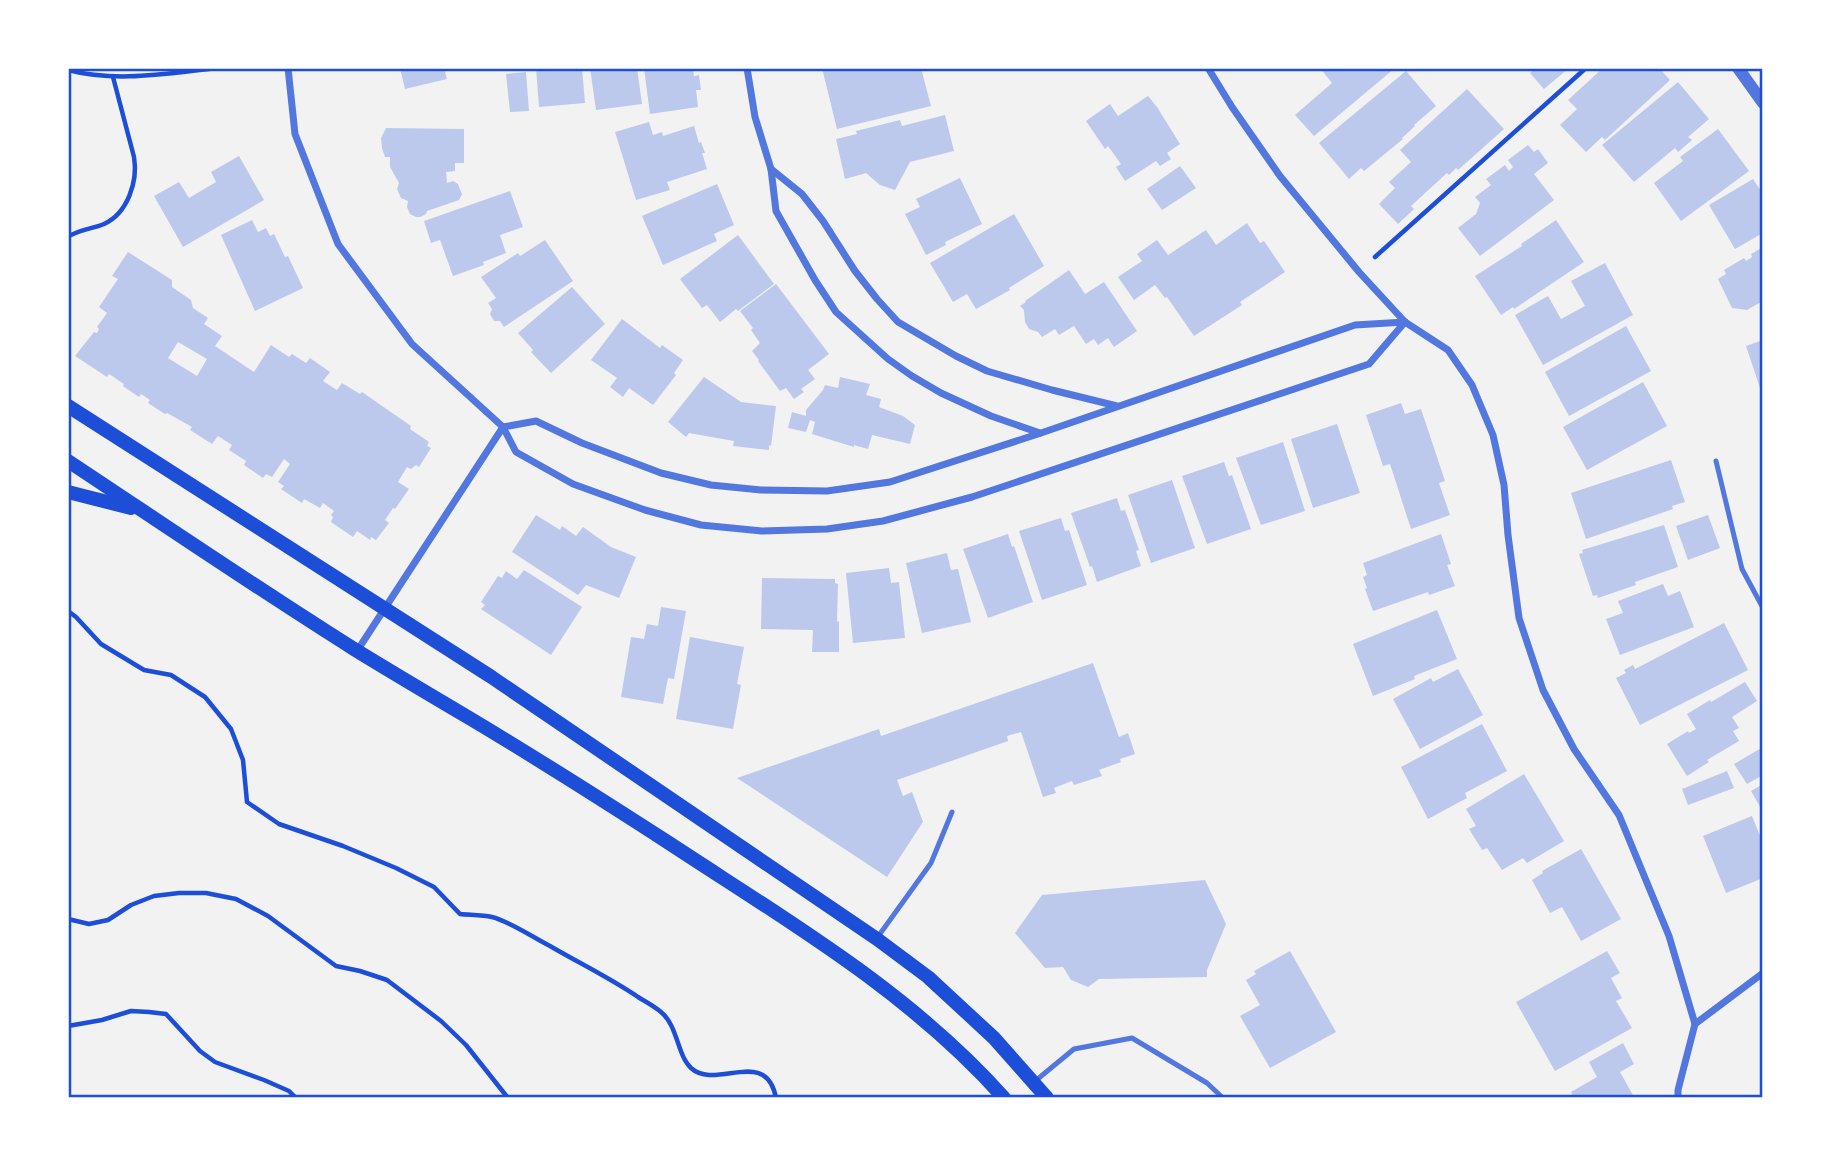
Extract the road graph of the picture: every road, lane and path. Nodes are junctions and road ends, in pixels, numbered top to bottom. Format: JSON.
{"nodes":[{"id":1,"x":218,"y":68,"type":"edge"},
{"id":2,"x":288,"y":68,"type":"edge"},
{"id":3,"x":747,"y":68,"type":"edge"},
{"id":4,"x":1208,"y":68,"type":"edge"},
{"id":5,"x":1586,"y":68,"type":"edge"},
{"id":6,"x":1738,"y":68,"type":"edge"},
{"id":7,"x":68,"y":70,"type":"edge"},
{"id":8,"x":113,"y":77,"type":"junction"},
{"id":9,"x":1763,"y":103,"type":"edge"},
{"id":10,"x":771,"y":169,"type":"junction"},
{"id":11,"x":68,"y":237,"type":"edge"},
{"id":12,"x":1359,"y":272,"type":"junction"},
{"id":13,"x":1405,"y":322,"type":"junction"},
{"id":14,"x":68,"y":406,"type":"edge"},
{"id":15,"x":1120,"y":406,"type":"junction"},
{"id":16,"x":503,"y":426,"type":"junction"},
{"id":17,"x":1041,"y":433,"type":"junction"},
{"id":18,"x":68,"y":461,"type":"edge"},
{"id":19,"x":1716,"y":461,"type":"dead end"},
{"id":20,"x":68,"y":492,"type":"edge"},
{"id":21,"x":144,"y":511,"type":"junction"},
{"id":22,"x":1763,"y":608,"type":"edge"},
{"id":23,"x":385,"y":609,"type":"junction"},
{"id":24,"x":68,"y":611,"type":"edge"},
{"id":25,"x":357,"y":651,"type":"junction"},
{"id":26,"x":952,"y":812,"type":"dead end"},
{"id":27,"x":68,"y":919,"type":"edge"},
{"id":28,"x":877,"y":939,"type":"junction"},
{"id":29,"x":1763,"y":973,"type":"edge"},
{"id":30,"x":1695,"y":1024,"type":"junction"},
{"id":31,"x":68,"y":1026,"type":"edge"},
{"id":32,"x":1034,"y":1082,"type":"junction"},
{"id":33,"x":296,"y":1098,"type":"edge"},
{"id":34,"x":508,"y":1098,"type":"edge"},
{"id":35,"x":776,"y":1098,"type":"edge"},
{"id":36,"x":1004,"y":1098,"type":"edge"},
{"id":37,"x":1047,"y":1098,"type":"edge"},
{"id":38,"x":1223,"y":1098,"type":"edge"},
{"id":39,"x":1678,"y":1098,"type":"edge"}],
"edges":[{"from":1,"to":8,"type":"path"},
{"from":2,"to":16,"type":"street"},
{"from":3,"to":10,"type":"street"},
{"from":4,"to":12,"type":"street"},
{"from":5,"to":12,"type":"path"},
{"from":6,"to":9,"type":"street"},
{"from":7,"to":8,"type":"path"},
{"from":8,"to":11,"type":"path"},
{"from":10,"to":15,"type":"street"},
{"from":10,"to":17,"type":"street"},
{"from":12,"to":13,"type":"street"},
{"from":13,"to":15,"type":"street"},
{"from":13,"to":16,"type":"street"},
{"from":13,"to":30,"type":"street"},
{"from":14,"to":23,"type":"main road"},
{"from":15,"to":17,"type":"street"},
{"from":16,"to":17,"type":"street"},
{"from":16,"to":23,"type":"street"},
{"from":18,"to":21,"type":"main road"},
{"from":19,"to":22,"type":"lane"},
{"from":20,"to":21,"type":"main road"},
{"from":21,"to":25,"type":"main road"},
{"from":23,"to":25,"type":"street"},
{"from":23,"to":28,"type":"main road"},
{"from":24,"to":35,"type":"path"},
{"from":25,"to":36,"type":"main road"},
{"from":26,"to":28,"type":"lane"},
{"from":27,"to":34,"type":"path"},
{"from":28,"to":32,"type":"main road"},
{"from":29,"to":30,"type":"street"},
{"from":30,"to":39,"type":"street"},
{"from":31,"to":33,"type":"path"},
{"from":32,"to":37,"type":"main road"},
{"from":32,"to":38,"type":"lane"}]}
